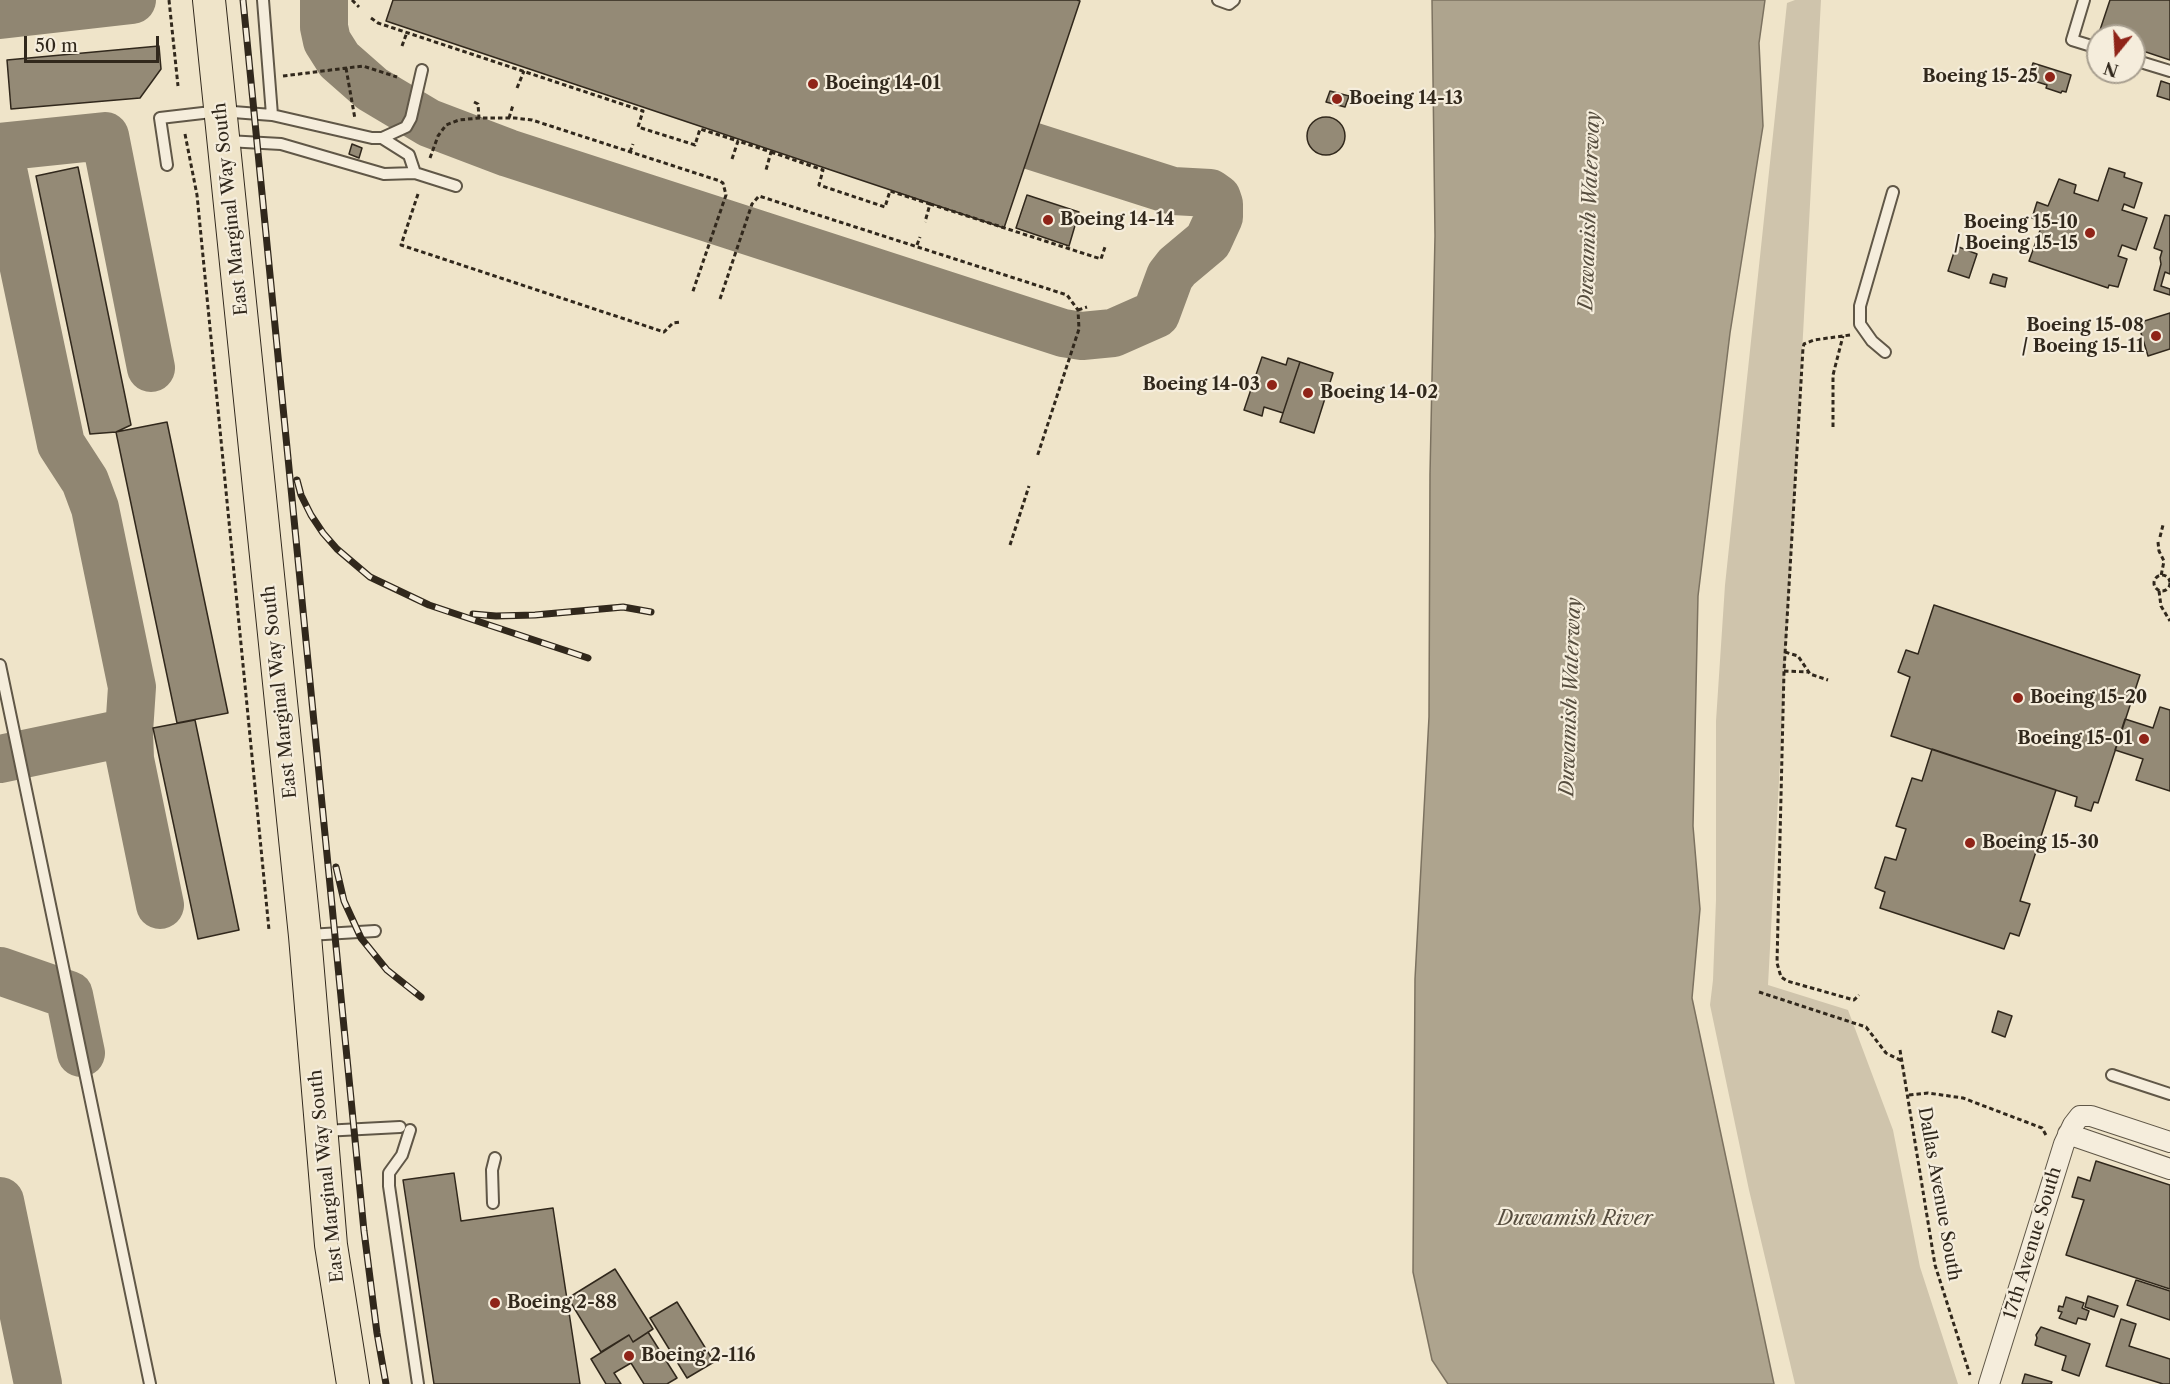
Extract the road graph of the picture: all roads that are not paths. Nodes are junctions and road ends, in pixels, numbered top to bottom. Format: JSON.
{"nodes":[{"id":1,"x":209,"y":0,"type":"edge"},
{"id":2,"x":263,"y":0,"type":"edge"},
{"id":3,"x":1218,"y":0,"type":"edge"},
{"id":4,"x":1234,"y":0,"type":"edge"},
{"id":5,"x":2084,"y":0,"type":"edge"},
{"id":6,"x":2086,"y":44,"type":"edge"},
{"id":7,"x":2146,"y":64,"type":"edge"},
{"id":8,"x":422,"y":70,"type":"dead end"},
{"id":9,"x":2170,"y":71,"type":"edge"},
{"id":10,"x":220,"y":111,"type":"junction"},
{"id":11,"x":272,"y":115,"type":"junction"},
{"id":12,"x":382,"y":138,"type":"junction"},
{"id":13,"x":224,"y":141,"type":"junction"},
{"id":14,"x":167,"y":165,"type":"dead end"},
{"id":15,"x":415,"y":173,"type":"junction"},
{"id":16,"x":456,"y":186,"type":"dead end"},
{"id":17,"x":1893,"y":192,"type":"dead end"},
{"id":18,"x":1885,"y":352,"type":"dead end"},
{"id":19,"x":0,"y":665,"type":"edge"},
{"id":20,"x":375,"y":931,"type":"dead end"},
{"id":21,"x":305,"y":936,"type":"junction"},
{"id":22,"x":2112,"y":1075,"type":"dead end"},
{"id":23,"x":2170,"y":1094,"type":"edge"},
{"id":24,"x":321,"y":1131,"type":"junction"},
{"id":25,"x":2068,"y":1134,"type":"junction"},
{"id":26,"x":2170,"y":1142,"type":"edge"},
{"id":27,"x":495,"y":1158,"type":"dead end"},
{"id":28,"x":2170,"y":1168,"type":"edge"},
{"id":29,"x":493,"y":1203,"type":"dead end"},
{"id":30,"x":150,"y":1384,"type":"edge"},
{"id":31,"x":353,"y":1384,"type":"edge"},
{"id":32,"x":418,"y":1384,"type":"edge"},
{"id":33,"x":1989,"y":1384,"type":"edge"}],
"edges":[{"from":1,"to":10,"type":"main road","name":"East Marginal Way South"},
{"from":2,"to":11,"type":"lane"},
{"from":3,"to":4,"type":"lane"},
{"from":5,"to":6,"type":"lane"},
{"from":7,"to":9,"type":"lane"},
{"from":8,"to":12,"type":"lane"},
{"from":10,"to":11,"type":"lane"},
{"from":10,"to":13,"type":"main road","name":"East Marginal Way South"},
{"from":10,"to":14,"type":"lane"},
{"from":11,"to":12,"type":"lane"},
{"from":12,"to":15,"type":"lane"},
{"from":13,"to":15,"type":"lane"},
{"from":13,"to":21,"type":"main road","name":"East Marginal Way South"},
{"from":15,"to":16,"type":"lane"},
{"from":17,"to":18,"type":"lane"},
{"from":19,"to":30,"type":"lane"},
{"from":20,"to":21,"type":"lane"},
{"from":21,"to":24,"type":"main road","name":"East Marginal Way South"},
{"from":22,"to":23,"type":"lane"},
{"from":24,"to":31,"type":"main road","name":"East Marginal Way South"},
{"from":24,"to":32,"type":"lane"},
{"from":25,"to":26,"type":"street"},
{"from":25,"to":28,"type":"street"},
{"from":25,"to":33,"type":"street","name":"17th Avenue South"},
{"from":27,"to":29,"type":"lane"}]}
